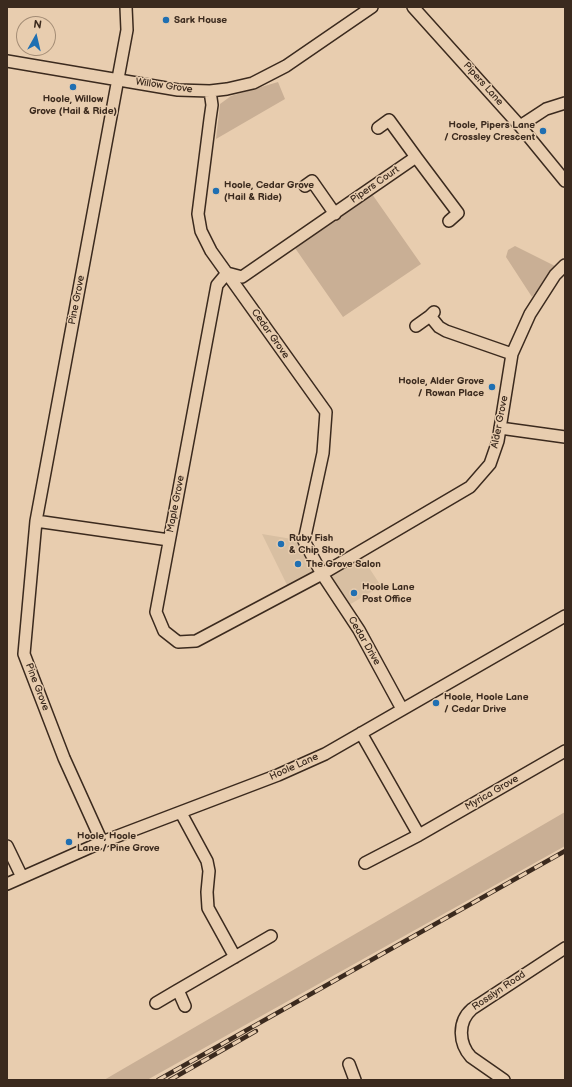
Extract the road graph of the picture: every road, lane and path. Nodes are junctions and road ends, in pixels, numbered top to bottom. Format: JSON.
{"nodes":[{"id":1,"x":126,"y":7,"type":"edge"},
{"id":2,"x":372,"y":7,"type":"edge"},
{"id":3,"x":413,"y":7,"type":"edge"},
{"id":4,"x":7,"y":61,"type":"edge"},
{"id":5,"x":118,"y":79,"type":"junction"},
{"id":6,"x":210,"y":91,"type":"junction"},
{"id":7,"x":565,"y":103,"type":"edge"},
{"id":8,"x":520,"y":126,"type":"junction"},
{"id":9,"x":378,"y":128,"type":"dead end"},
{"id":10,"x":416,"y":157,"type":"junction"},
{"id":11,"x":565,"y":181,"type":"edge"},
{"id":12,"x":305,"y":186,"type":"dead end"},
{"id":13,"x":335,"y":214,"type":"junction"},
{"id":14,"x":448,"y":221,"type":"dead end"},
{"id":15,"x":565,"y":265,"type":"edge"},
{"id":16,"x":227,"y":273,"type":"junction"},
{"id":17,"x":416,"y":326,"type":"dead end"},
{"id":18,"x":512,"y":354,"type":"junction"},
{"id":19,"x":500,"y":428,"type":"junction"},
{"id":20,"x":565,"y":437,"type":"edge"},
{"id":21,"x":36,"y":521,"type":"junction"},
{"id":22,"x":169,"y":540,"type":"junction"},
{"id":23,"x":322,"y":574,"type":"junction"},
{"id":24,"x":565,"y":616,"type":"edge"},
{"id":25,"x":402,"y":709,"type":"junction"},
{"id":26,"x":361,"y":733,"type":"junction"},
{"id":27,"x":565,"y":751,"type":"edge"},
{"id":28,"x":181,"y":813,"type":"junction"},
{"id":29,"x":419,"y":835,"type":"junction"},
{"id":30,"x":102,"y":842,"type":"junction"},
{"id":31,"x":7,"y":846,"type":"edge"},
{"id":32,"x":365,"y":864,"type":"dead end"},
{"id":33,"x":22,"y":877,"type":"junction"},
{"id":34,"x":7,"y":884,"type":"edge"},
{"id":35,"x":271,"y":936,"type":"dead end"},
{"id":36,"x":565,"y":948,"type":"edge"},
{"id":37,"x":235,"y":957,"type":"junction"},
{"id":38,"x":178,"y":990,"type":"junction"},
{"id":39,"x":156,"y":1003,"type":"dead end"},
{"id":40,"x":185,"y":1006,"type":"dead end"},
{"id":41,"x":349,"y":1064,"type":"dead end"},
{"id":42,"x":355,"y":1080,"type":"edge"},
{"id":43,"x":504,"y":1080,"type":"edge"}],
"edges":[{"from":1,"to":5,"type":"street","name":"Pine Grove"},
{"from":2,"to":6,"type":"street","name":"Willow Grove"},
{"from":3,"to":8,"type":"street","name":"Pipers Lane"},
{"from":4,"to":5,"type":"street","name":"Willow Grove"},
{"from":5,"to":6,"type":"street","name":"Willow Grove"},
{"from":5,"to":21,"type":"street","name":"Pine Grove"},
{"from":6,"to":16,"type":"street","name":"Cedar Grove"},
{"from":7,"to":8,"type":"street"},
{"from":8,"to":11,"type":"street","name":"Pipers Lane"},
{"from":9,"to":10,"type":"street"},
{"from":10,"to":13,"type":"street","name":"Pipers Court"},
{"from":10,"to":14,"type":"street"},
{"from":12,"to":13,"type":"street"},
{"from":13,"to":16,"type":"street","name":"Pipers Court"},
{"from":15,"to":18,"type":"street","name":"Alder Grove"},
{"from":16,"to":22,"type":"street","name":"Maple Grove"},
{"from":16,"to":23,"type":"street","name":"Cedar Grove"},
{"from":17,"to":18,"type":"street"},
{"from":18,"to":19,"type":"street","name":"Alder Grove"},
{"from":19,"to":20,"type":"street"},
{"from":19,"to":23,"type":"street","name":"Alder Grove"},
{"from":21,"to":22,"type":"street"},
{"from":21,"to":30,"type":"street","name":"Pine Grove"},
{"from":22,"to":23,"type":"street","name":"Maple Grove"},
{"from":23,"to":25,"type":"street","name":"Cedar Drive"},
{"from":24,"to":25,"type":"street","name":"Hoole Lane"},
{"from":25,"to":26,"type":"street","name":"Hoole Lane"},
{"from":26,"to":28,"type":"street","name":"Hoole Lane"},
{"from":26,"to":29,"type":"street"},
{"from":27,"to":29,"type":"street","name":"Myrica Grove"},
{"from":28,"to":30,"type":"street","name":"Hoole Lane"},
{"from":28,"to":37,"type":"street"},
{"from":29,"to":32,"type":"street","name":"Myrica Grove"},
{"from":30,"to":33,"type":"street","name":"Hoole Lane"},
{"from":31,"to":33,"type":"street"},
{"from":33,"to":34,"type":"street","name":"Hoole Lane"},
{"from":35,"to":37,"type":"street"},
{"from":36,"to":43,"type":"street","name":"Rosslyn Road"},
{"from":37,"to":38,"type":"street"},
{"from":38,"to":39,"type":"street"},
{"from":38,"to":40,"type":"street"},
{"from":41,"to":42,"type":"street"}]}
